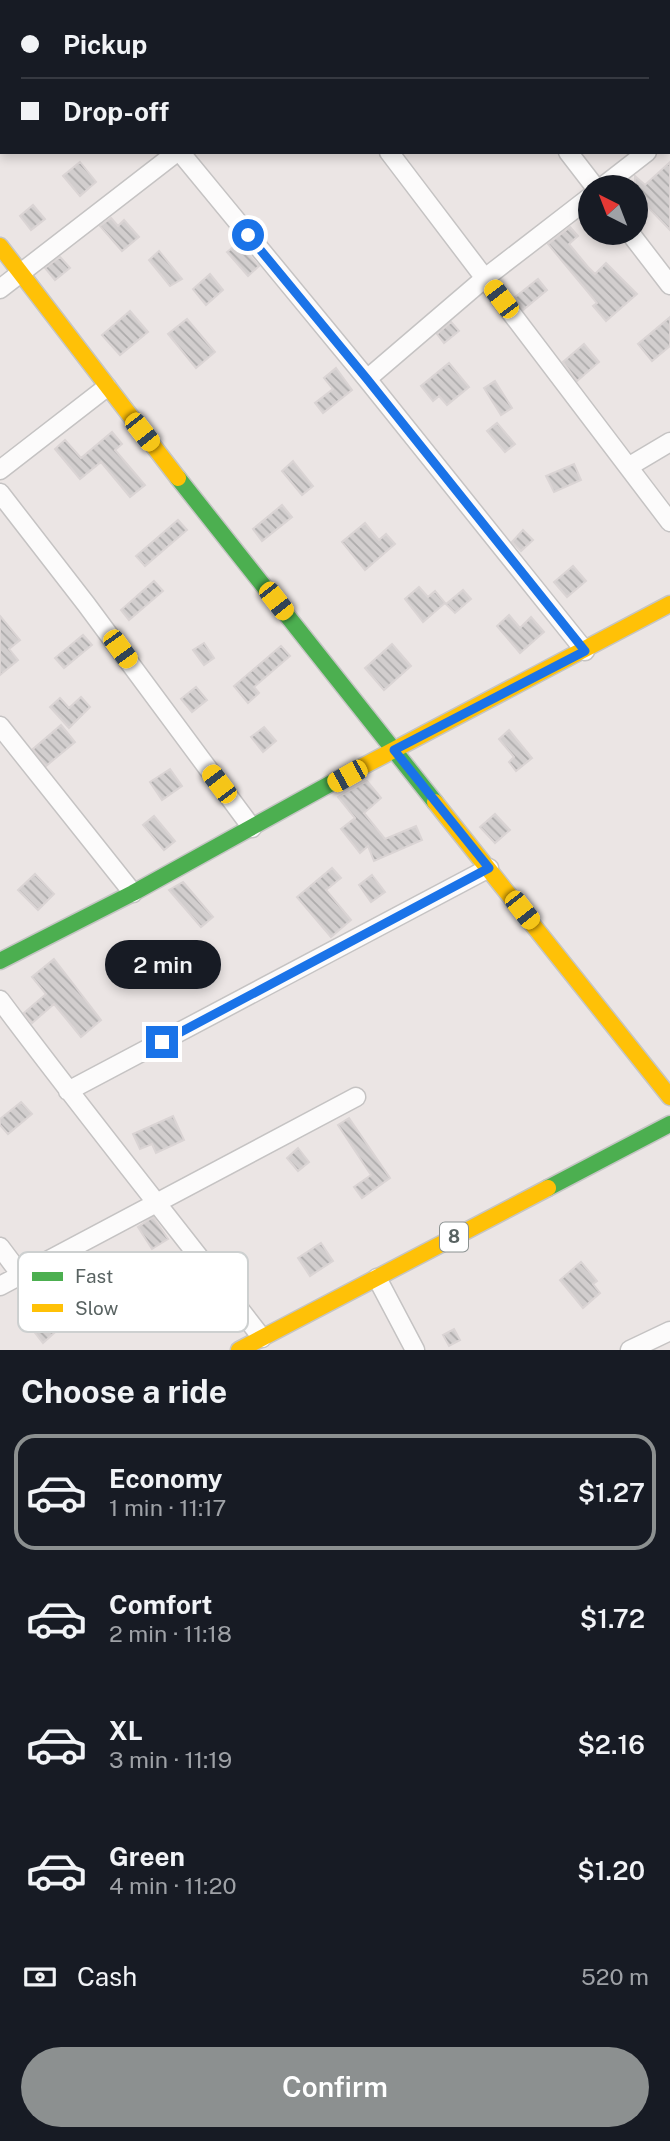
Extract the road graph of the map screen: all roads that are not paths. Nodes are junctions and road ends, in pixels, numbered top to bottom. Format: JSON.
{"nodes":[{"id":1,"x":175,"y":154,"type":"edge"},
{"id":2,"x":180,"y":154,"type":"edge"},
{"id":3,"x":391,"y":154,"type":"edge"},
{"id":4,"x":570,"y":154,"type":"edge"},
{"id":5,"x":644,"y":154,"type":"edge"},
{"id":6,"x":586,"y":175,"type":"edge"},
{"id":7,"x":617,"y":175,"type":"edge"},
{"id":8,"x":578,"y":206,"type":"edge"},
{"id":9,"x":639,"y":245,"type":"edge"},
{"id":10,"x":0,"y":246,"type":"edge"},
{"id":11,"x":21,"y":273,"type":"junction"},
{"id":12,"x":485,"y":278,"type":"junction"},
{"id":13,"x":670,"y":285,"type":"edge"},
{"id":14,"x":0,"y":289,"type":"edge"},
{"id":15,"x":367,"y":379,"type":"junction"},
{"id":16,"x":107,"y":387,"type":"junction"},
{"id":17,"x":670,"y":442,"type":"edge"},
{"id":18,"x":628,"y":467,"type":"junction"},
{"id":19,"x":0,"y":470,"type":"edge"},
{"id":20,"x":0,"y":493,"type":"edge"},
{"id":21,"x":670,"y":522,"type":"edge"},
{"id":22,"x":670,"y":604,"type":"edge"},
{"id":23,"x":585,"y":651,"type":"junction"},
{"id":24,"x":0,"y":726,"type":"edge"},
{"id":25,"x":394,"y":750,"type":"junction"},
{"id":26,"x":252,"y":828,"type":"junction"},
{"id":27,"x":489,"y":868,"type":"junction"},
{"id":28,"x":133,"y":893,"type":"junction"},
{"id":29,"x":0,"y":961,"type":"edge"},
{"id":30,"x":0,"y":1000,"type":"edge"},
{"id":31,"x":68,"y":1091,"type":"junction"},
{"id":32,"x":356,"y":1097,"type":"dead end"},
{"id":33,"x":670,"y":1097,"type":"edge"},
{"id":34,"x":670,"y":1124,"type":"edge"},
{"id":35,"x":158,"y":1201,"type":"junction"},
{"id":36,"x":0,"y":1247,"type":"edge"},
{"id":37,"x":64,"y":1252,"type":"edge"},
{"id":38,"x":197,"y":1252,"type":"edge"},
{"id":39,"x":18,"y":1271,"type":"edge"},
{"id":40,"x":18,"y":1277,"type":"edge"},
{"id":41,"x":377,"y":1278,"type":"junction"},
{"id":42,"x":0,"y":1286,"type":"edge"},
{"id":43,"x":248,"y":1320,"type":"edge"},
{"id":44,"x":670,"y":1331,"type":"edge"},
{"id":45,"x":262,"y":1338,"type":"junction"},
{"id":46,"x":239,"y":1350,"type":"edge"},
{"id":47,"x":415,"y":1350,"type":"edge"},
{"id":48,"x":630,"y":1350,"type":"edge"}],
"edges":[{"from":1,"to":11,"type":"street"},
{"from":2,"to":15,"type":"street"},
{"from":3,"to":12,"type":"street"},
{"from":4,"to":6,"type":"street"},
{"from":5,"to":7,"type":"street"},
{"from":8,"to":12,"type":"street"},
{"from":9,"to":13,"type":"street"},
{"from":10,"to":11,"type":"street"},
{"from":11,"to":14,"type":"street"},
{"from":11,"to":16,"type":"street"},
{"from":12,"to":15,"type":"street"},
{"from":12,"to":18,"type":"street"},
{"from":15,"to":23,"type":"street"},
{"from":16,"to":19,"type":"street"},
{"from":16,"to":25,"type":"street"},
{"from":17,"to":18,"type":"street"},
{"from":18,"to":21,"type":"street"},
{"from":20,"to":26,"type":"street"},
{"from":22,"to":23,"type":"street"},
{"from":23,"to":25,"type":"street"},
{"from":24,"to":28,"type":"street"},
{"from":25,"to":26,"type":"street"},
{"from":25,"to":27,"type":"street"},
{"from":26,"to":28,"type":"street"},
{"from":27,"to":31,"type":"street"},
{"from":27,"to":33,"type":"street"},
{"from":28,"to":29,"type":"street"},
{"from":30,"to":31,"type":"street"},
{"from":31,"to":35,"type":"street"},
{"from":32,"to":35,"type":"street"},
{"from":34,"to":41,"type":"street","number":"8"},
{"from":35,"to":37,"type":"street"},
{"from":35,"to":38,"type":"street"},
{"from":36,"to":39,"type":"street"},
{"from":40,"to":42,"type":"street"},
{"from":41,"to":45,"type":"street","number":"8"},
{"from":41,"to":47,"type":"street"},
{"from":43,"to":45,"type":"street"},
{"from":44,"to":48,"type":"street"},
{"from":45,"to":46,"type":"street","number":"8"}]}
